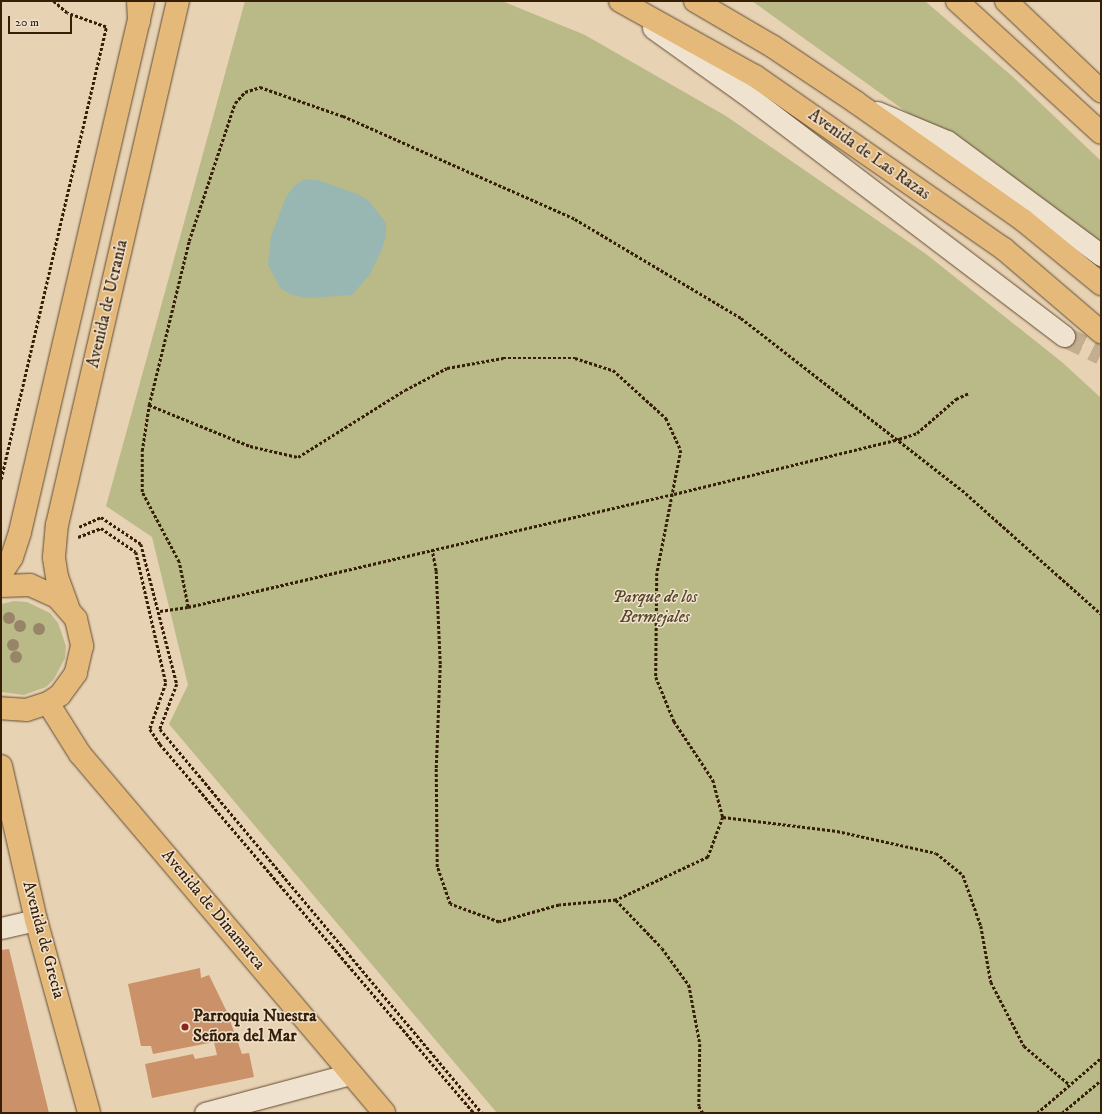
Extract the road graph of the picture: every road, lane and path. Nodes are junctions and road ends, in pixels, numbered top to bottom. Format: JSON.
{"nodes":[{"id":1,"x":53,"y":1,"type":"edge"},
{"id":2,"x":178,"y":1,"type":"edge"},
{"id":3,"x":615,"y":1,"type":"edge"},
{"id":4,"x":620,"y":1,"type":"edge"},
{"id":5,"x":695,"y":1,"type":"edge"},
{"id":6,"x":958,"y":1,"type":"edge"},
{"id":7,"x":1006,"y":1,"type":"edge"},
{"id":8,"x":140,"y":8,"type":"edge"},
{"id":9,"x":1101,"y":91,"type":"edge"},
{"id":10,"x":858,"y":103,"type":"junction"},
{"id":11,"x":1094,"y":127,"type":"edge"},
{"id":12,"x":1101,"y":255,"type":"edge"},
{"id":13,"x":1101,"y":284,"type":"edge"},
{"id":14,"x":1101,"y":332,"type":"edge"},
{"id":15,"x":1064,"y":336,"type":"tunnel mouth"},
{"id":16,"x":969,"y":393,"type":"dead end"},
{"id":17,"x":149,"y":405,"type":"junction"},
{"id":18,"x":899,"y":439,"type":"junction"},
{"id":19,"x":1,"y":478,"type":"edge"},
{"id":20,"x":674,"y":494,"type":"junction"},
{"id":21,"x":56,"y":535,"type":"junction"},
{"id":22,"x":432,"y":550,"type":"junction"},
{"id":23,"x":1,"y":574,"type":"edge"},
{"id":24,"x":1,"y":586,"type":"edge"},
{"id":25,"x":68,"y":607,"type":"junction"},
{"id":26,"x":188,"y":607,"type":"junction"},
{"id":27,"x":160,"y":611,"type":"junction"},
{"id":28,"x":1101,"y":614,"type":"edge"},
{"id":29,"x":48,"y":703,"type":"junction"},
{"id":30,"x":2,"y":713,"type":"edge"},
{"id":31,"x":1,"y":766,"type":"edge"},
{"id":32,"x":723,"y":817,"type":"junction"},
{"id":33,"x":616,"y":900,"type":"junction"},
{"id":34,"x":36,"y":920,"type":"junction"},
{"id":35,"x":1,"y":928,"type":"edge"},
{"id":36,"x":1101,"y":1058,"type":"edge"},
{"id":37,"x":351,"y":1074,"type":"junction"},
{"id":38,"x":1101,"y":1080,"type":"edge"},
{"id":39,"x":1069,"y":1084,"type":"junction"},
{"id":40,"x":90,"y":1113,"type":"edge"},
{"id":41,"x":205,"y":1113,"type":"edge"},
{"id":42,"x":384,"y":1113,"type":"edge"},
{"id":43,"x":474,"y":1113,"type":"edge"},
{"id":44,"x":482,"y":1113,"type":"edge"},
{"id":45,"x":703,"y":1113,"type":"edge"},
{"id":46,"x":1037,"y":1113,"type":"edge"},
{"id":47,"x":1062,"y":1113,"type":"edge"}],
"edges":[{"from":1,"to":19,"type":"path"},
{"from":2,"to":21,"type":"main road","name":"Avenida de Ucrania"},
{"from":3,"to":15,"type":"street"},
{"from":4,"to":14,"type":"main road","name":"Avenida de Las Razas"},
{"from":5,"to":10,"type":"main road","name":"Avenida de Las Razas"},
{"from":6,"to":11,"type":"main road"},
{"from":7,"to":9,"type":"main road"},
{"from":8,"to":23,"type":"main road","name":"Avenida de Ucrania"},
{"from":10,"to":12,"type":"street"},
{"from":10,"to":13,"type":"main road","name":"Avenida de Las Razas"},
{"from":16,"to":18,"type":"path"},
{"from":17,"to":18,"type":"path"},
{"from":17,"to":20,"type":"path"},
{"from":17,"to":26,"type":"path"},
{"from":18,"to":20,"type":"path"},
{"from":18,"to":28,"type":"path"},
{"from":20,"to":22,"type":"path"},
{"from":20,"to":32,"type":"path"},
{"from":21,"to":25,"type":"main road","name":"Avenida de Ucrania"},
{"from":21,"to":27,"type":"path"},
{"from":21,"to":43,"type":"path"},
{"from":22,"to":26,"type":"path"},
{"from":22,"to":33,"type":"path"},
{"from":24,"to":25,"type":"main road"},
{"from":25,"to":29,"type":"main road","name":"Avenida de Ucrania"},
{"from":26,"to":27,"type":"path"},
{"from":27,"to":44,"type":"path"},
{"from":29,"to":30,"type":"main road"},
{"from":29,"to":37,"type":"main road","name":"Avenida de Dinamarca"},
{"from":31,"to":34,"type":"main road","name":"Avenida de Grecia"},
{"from":32,"to":33,"type":"path"},
{"from":32,"to":39,"type":"path"},
{"from":33,"to":45,"type":"path"},
{"from":34,"to":35,"type":"street"},
{"from":34,"to":40,"type":"main road","name":"Avenida de Grecia"},
{"from":36,"to":39,"type":"path"},
{"from":37,"to":41,"type":"street"},
{"from":37,"to":42,"type":"main road","name":"Avenida de Dinamarca"},
{"from":38,"to":47,"type":"path"},
{"from":39,"to":46,"type":"path"}]}
